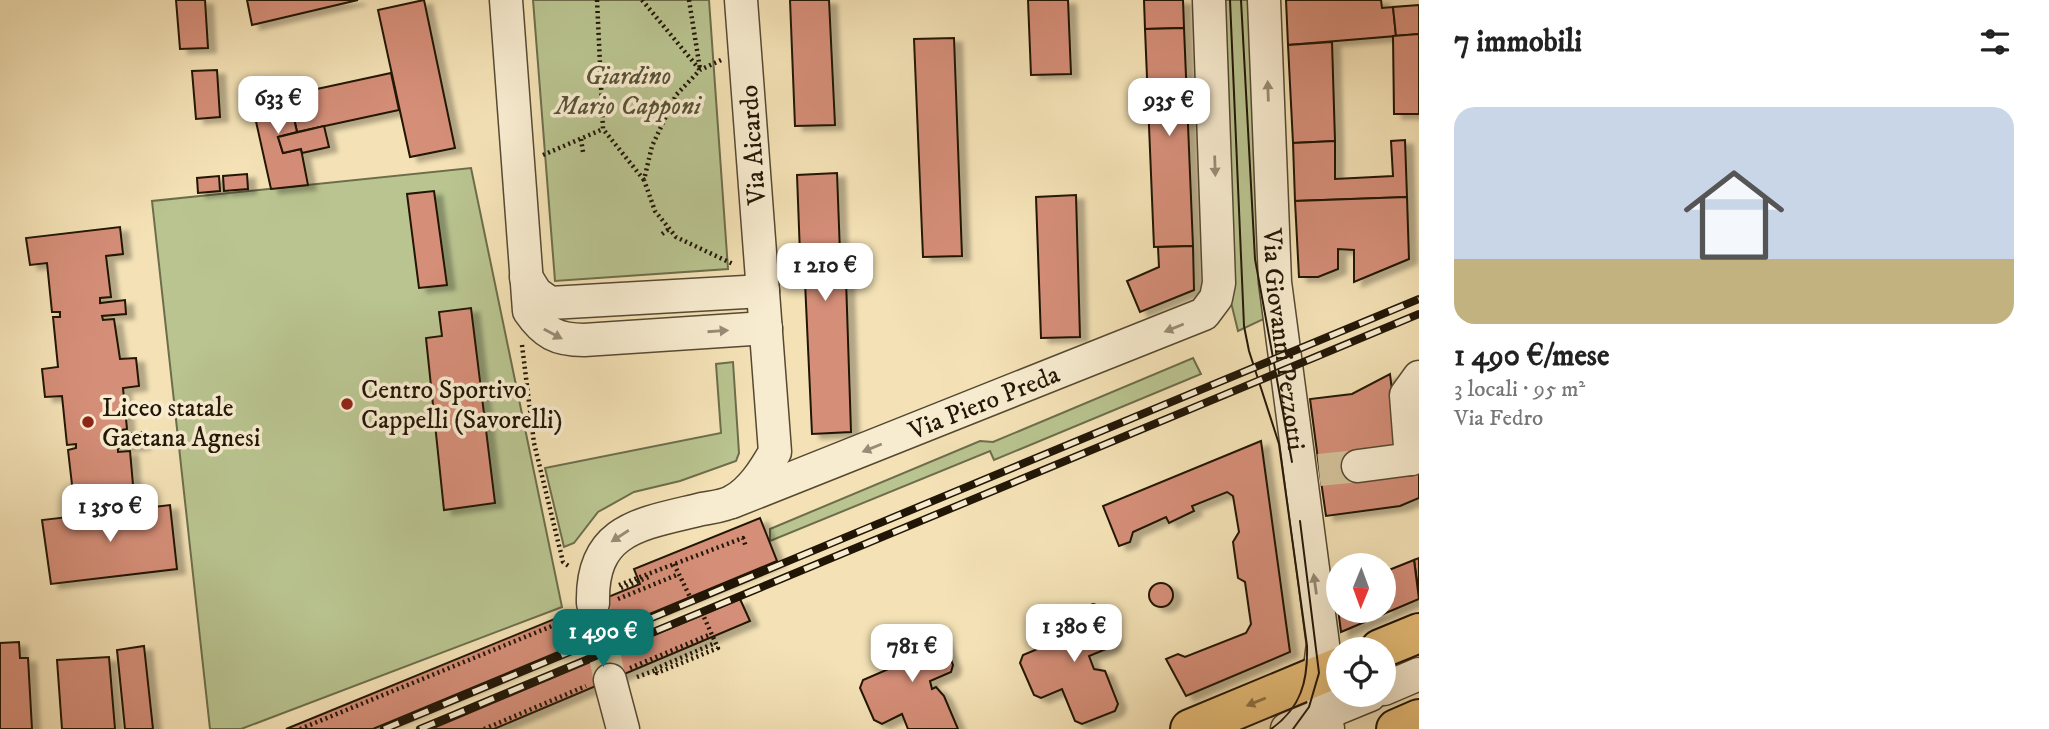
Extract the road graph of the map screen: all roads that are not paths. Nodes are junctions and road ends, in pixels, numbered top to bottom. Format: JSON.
{"nodes":[{"id":1,"x":506,"y":0,"type":"edge"},
{"id":2,"x":741,"y":0,"type":"edge"},
{"id":3,"x":1209,"y":0,"type":"edge"},
{"id":4,"x":1264,"y":0,"type":"edge"},
{"id":5,"x":526,"y":277,"type":"junction"},
{"id":6,"x":763,"y":291,"type":"junction"},
{"id":7,"x":766,"y":328,"type":"junction"},
{"id":8,"x":1419,"y":377,"type":"edge"},
{"id":9,"x":775,"y":452,"type":"junction"},
{"id":10,"x":1415,"y":454,"type":"edge"},
{"id":11,"x":826,"y":466,"type":"junction"},
{"id":12,"x":1358,"y":466,"type":"tunnel mouth"},
{"id":13,"x":733,"y":502,"type":"junction"},
{"id":14,"x":594,"y":607,"type":"tunnel mouth"},
{"id":15,"x":1419,"y":633,"type":"edge"},
{"id":16,"x":1396,"y":642,"type":"edge"},
{"id":17,"x":1326,"y":658,"type":"edge"},
{"id":18,"x":1326,"y":672,"type":"edge"},
{"id":19,"x":1419,"y":674,"type":"edge"},
{"id":20,"x":620,"y":680,"type":"tunnel mouth"},
{"id":21,"x":1396,"y":684,"type":"edge"},
{"id":22,"x":1350,"y":707,"type":"edge"},
{"id":23,"x":1419,"y":719,"type":"edge"},
{"id":24,"x":1327,"y":721,"type":"edge"},
{"id":25,"x":623,"y":729,"type":"edge"},
{"id":26,"x":1190,"y":729,"type":"edge"},
{"id":27,"x":1287,"y":729,"type":"edge"},
{"id":28,"x":1396,"y":729,"type":"edge"}],
"edges":[{"from":1,"to":5,"type":"street"},
{"from":2,"to":6,"type":"street","name":"Via Aicardo"},
{"from":3,"to":11,"type":"street","name":"Via Piero Preda","one_way":true},
{"from":17,"to":4,"type":"street","name":"Via Giovanni Pezzotti","one_way":true},
{"from":5,"to":6,"type":"street"},
{"from":5,"to":7,"type":"street","one_way":true},
{"from":6,"to":7,"type":"street","name":"Via Aicardo"},
{"from":7,"to":9,"type":"street","name":"Via Aicardo"},
{"from":8,"to":10,"type":"street"},
{"from":9,"to":11,"type":"street"},
{"from":9,"to":13,"type":"street"},
{"from":10,"to":12,"type":"street"},
{"from":11,"to":13,"type":"street","name":"Via Piero Preda"},
{"from":13,"to":14,"type":"street","name":"Via Piero Preda","one_way":true},
{"from":15,"to":16,"type":"main road"},
{"from":18,"to":26,"type":"main road","one_way":true},
{"from":19,"to":21,"type":"street"},
{"from":20,"to":25,"type":"street"},
{"from":22,"to":24,"type":"street"},
{"from":23,"to":28,"type":"main road"},
{"from":24,"to":27,"type":"street"}]}
